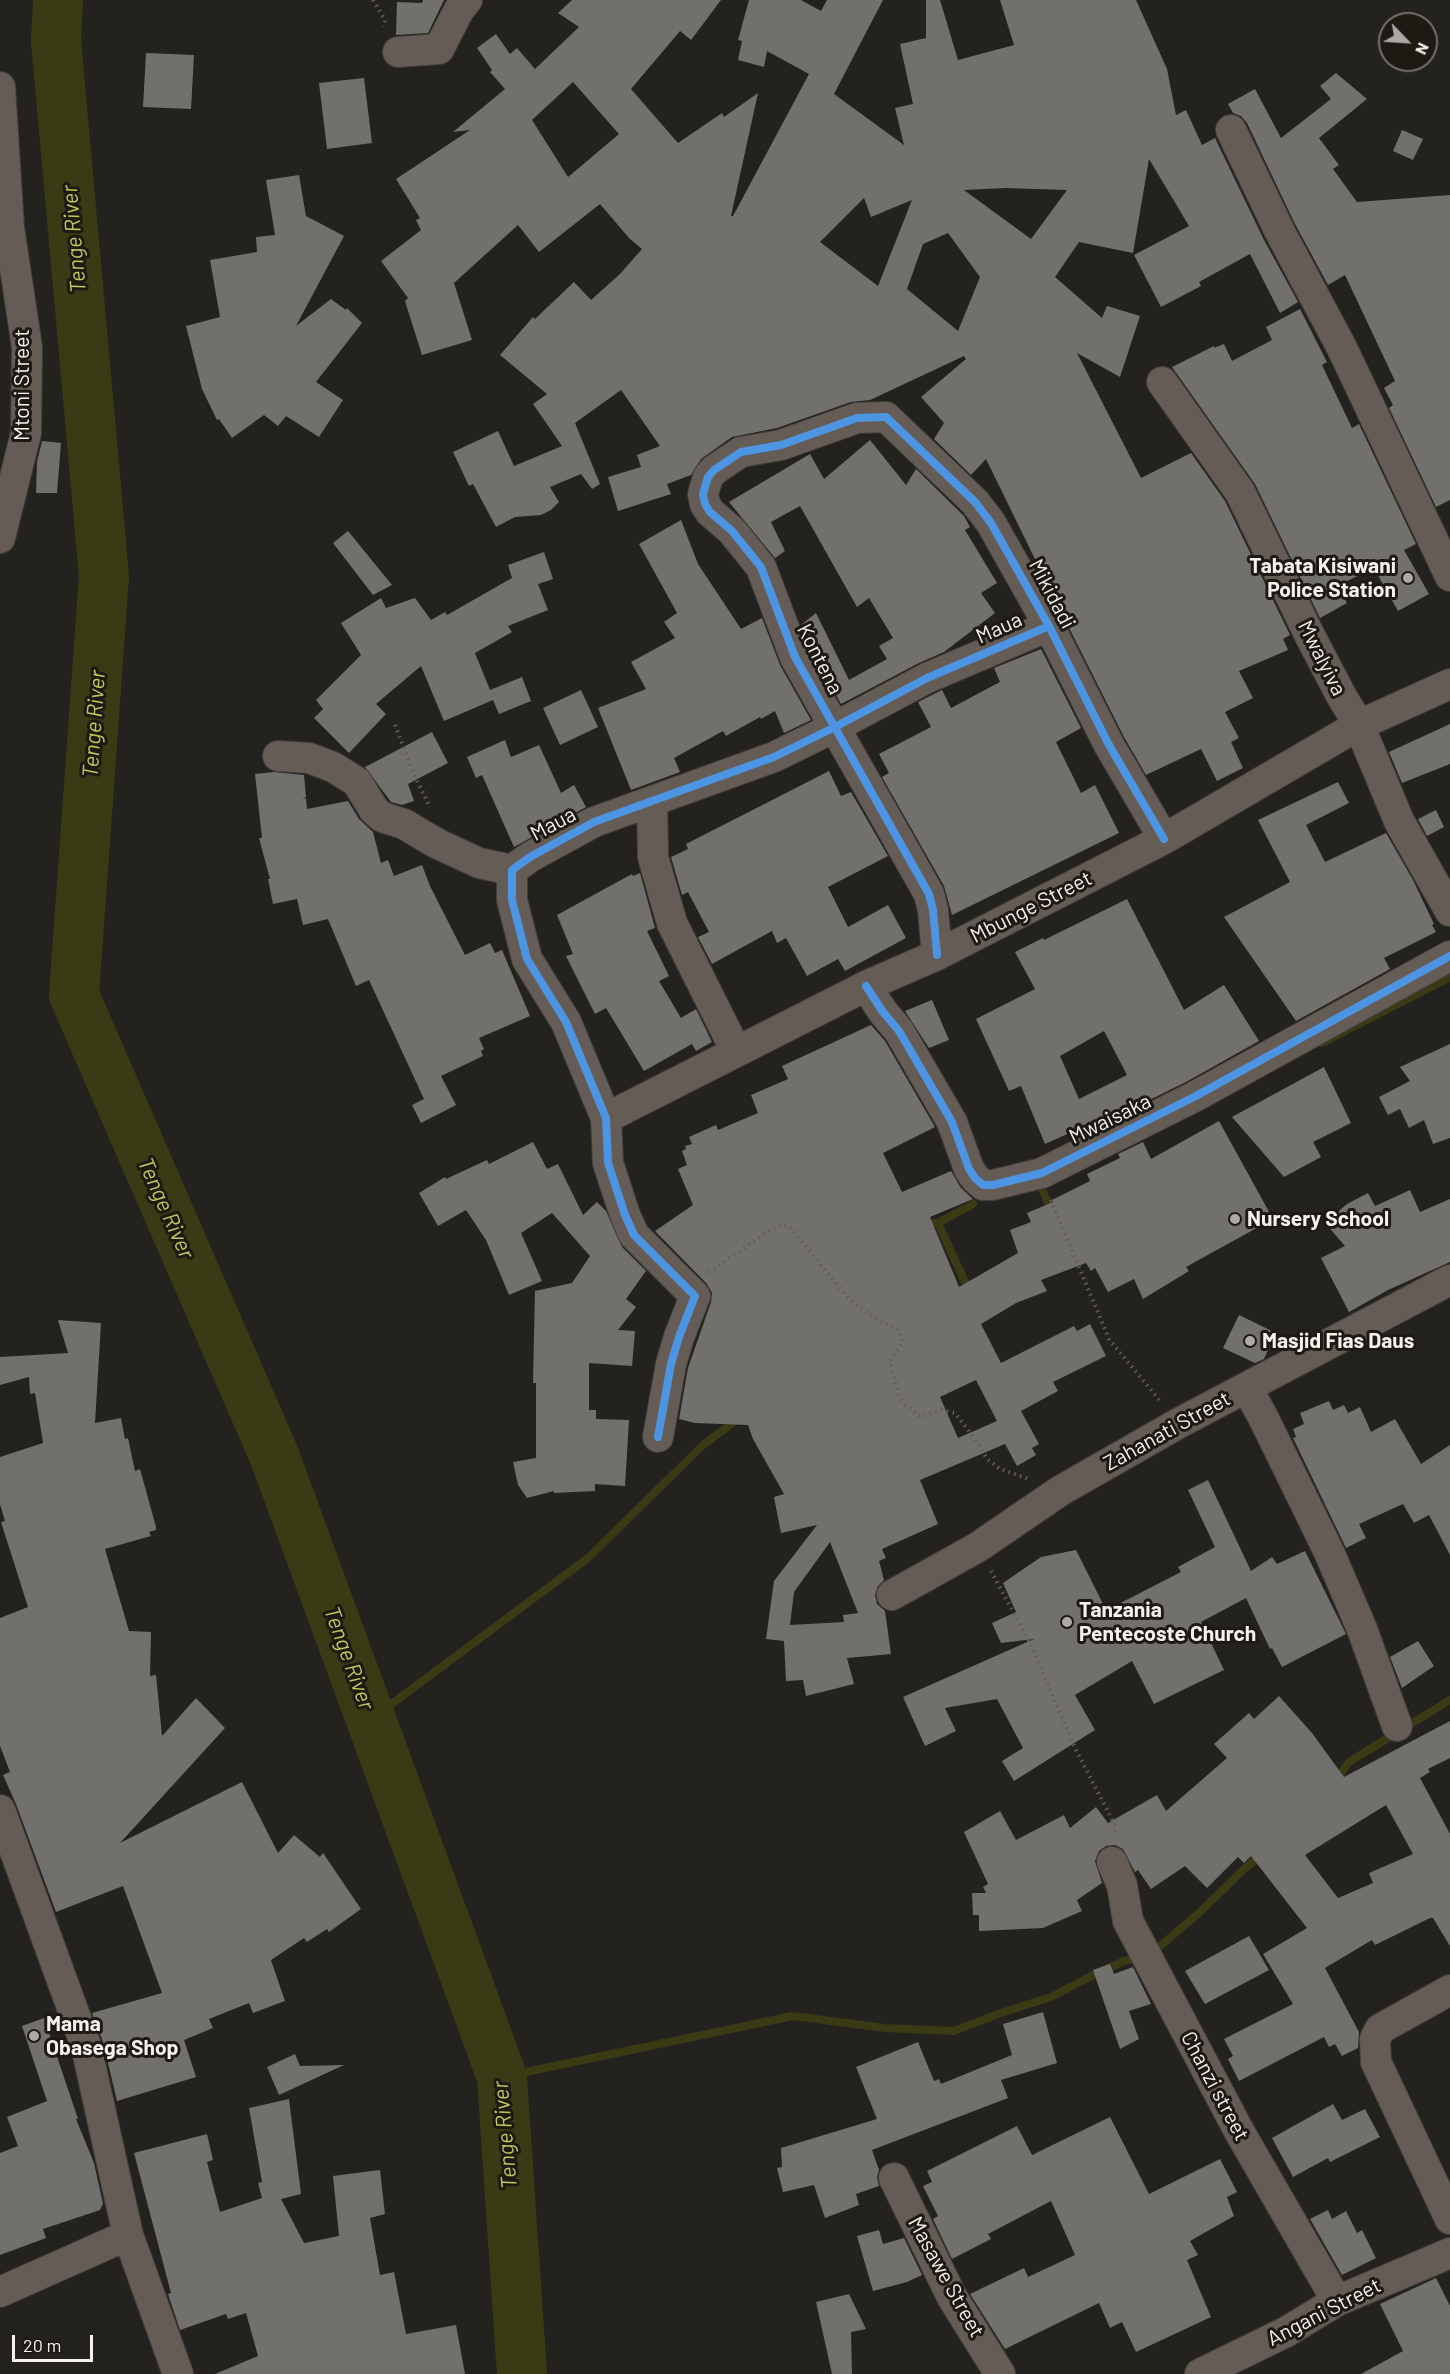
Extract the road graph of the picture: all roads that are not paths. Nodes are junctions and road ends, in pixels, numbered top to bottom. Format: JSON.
{"nodes":[{"id":1,"x":467,"y":0,"type":"edge"},
{"id":2,"x":398,"y":52,"type":"dead end"},
{"id":3,"x":0,"y":87,"type":"edge"},
{"id":4,"x":1231,"y":130,"type":"dead end"},
{"id":5,"x":1162,"y":382,"type":"dead end"},
{"id":6,"x":705,"y":485,"type":"joint"},
{"id":7,"x":0,"y":538,"type":"edge"},
{"id":8,"x":1450,"y":576,"type":"edge"},
{"id":9,"x":1049,"y":626,"type":"junction"},
{"id":10,"x":1450,"y":684,"type":"edge"},
{"id":11,"x":1359,"y":725,"type":"junction"},
{"id":12,"x":835,"y":728,"type":"junction"},
{"id":13,"x":278,"y":756,"type":"dead end"},
{"id":14,"x":652,"y":801,"type":"junction"},
{"id":15,"x":1164,"y":839,"type":"junction"},
{"id":16,"x":512,"y":870,"type":"junction"},
{"id":17,"x":1450,"y":911,"type":"edge"},
{"id":18,"x":937,"y":955,"type":"junction"},
{"id":19,"x":1450,"y":956,"type":"edge"},
{"id":20,"x":867,"y":986,"type":"junction"},
{"id":21,"x":736,"y":1051,"type":"junction"},
{"id":22,"x":606,"y":1118,"type":"junction"},
{"id":23,"x":1450,"y":1280,"type":"edge"},
{"id":24,"x":1247,"y":1388,"type":"junction"},
{"id":25,"x":658,"y":1437,"type":"dead end"},
{"id":26,"x":892,"y":1595,"type":"dead end"},
{"id":27,"x":1397,"y":1726,"type":"dead end"},
{"id":28,"x":0,"y":1810,"type":"edge"},
{"id":29,"x":1112,"y":1862,"type":"road end"},
{"id":30,"x":1450,"y":1990,"type":"edge"},
{"id":31,"x":894,"y":2178,"type":"dead end"},
{"id":32,"x":1450,"y":2219,"type":"edge"},
{"id":33,"x":128,"y":2235,"type":"junction"},
{"id":34,"x":1450,"y":2253,"type":"edge"},
{"id":35,"x":0,"y":2292,"type":"edge"},
{"id":36,"x":1338,"y":2301,"type":"junction"},
{"id":37,"x":178,"y":2374,"type":"edge"},
{"id":38,"x":1000,"y":2374,"type":"edge"},
{"id":39,"x":1200,"y":2374,"type":"edge"}],
"edges":[{"from":1,"to":2,"type":"street"},
{"from":3,"to":7,"type":"street","name":"Mtoni Street"},
{"from":4,"to":8,"type":"street"},
{"from":5,"to":11,"type":"street","name":"Mwalyiva"},
{"from":6,"to":9,"type":"street","name":"Mikidadi"},
{"from":6,"to":12,"type":"street","name":"Kontena"},
{"from":9,"to":12,"type":"street","name":"Maua"},
{"from":9,"to":15,"type":"street","name":"Mikidadi"},
{"from":10,"to":11,"type":"street","name":"Mbunge Street"},
{"from":11,"to":15,"type":"street","name":"Mbunge Street"},
{"from":11,"to":17,"type":"street","name":"Mwalyiva"},
{"from":12,"to":14,"type":"street","name":"Maua"},
{"from":12,"to":18,"type":"street","name":"Kontena"},
{"from":13,"to":16,"type":"street"},
{"from":14,"to":16,"type":"street","name":"Maua"},
{"from":14,"to":21,"type":"street"},
{"from":15,"to":18,"type":"street","name":"Mbunge Street"},
{"from":16,"to":22,"type":"street"},
{"from":18,"to":20,"type":"street","name":"Mbunge Street"},
{"from":19,"to":20,"type":"street","name":"Mwaisaka"},
{"from":20,"to":21,"type":"street","name":"Mbunge Street"},
{"from":21,"to":22,"type":"street","name":"Mbunge Street"},
{"from":22,"to":25,"type":"street"},
{"from":23,"to":24,"type":"street","name":"Zahanati Street"},
{"from":24,"to":26,"type":"street","name":"Zahanati Street"},
{"from":24,"to":27,"type":"street"},
{"from":28,"to":33,"type":"street"},
{"from":29,"to":36,"type":"street","name":"Chanzi street"},
{"from":30,"to":32,"type":"street"},
{"from":31,"to":38,"type":"street","name":"Masawe Street"},
{"from":33,"to":35,"type":"street"},
{"from":33,"to":37,"type":"street"},
{"from":34,"to":36,"type":"street","name":"Angani Street"},
{"from":36,"to":39,"type":"street","name":"Angani Street"}]}
